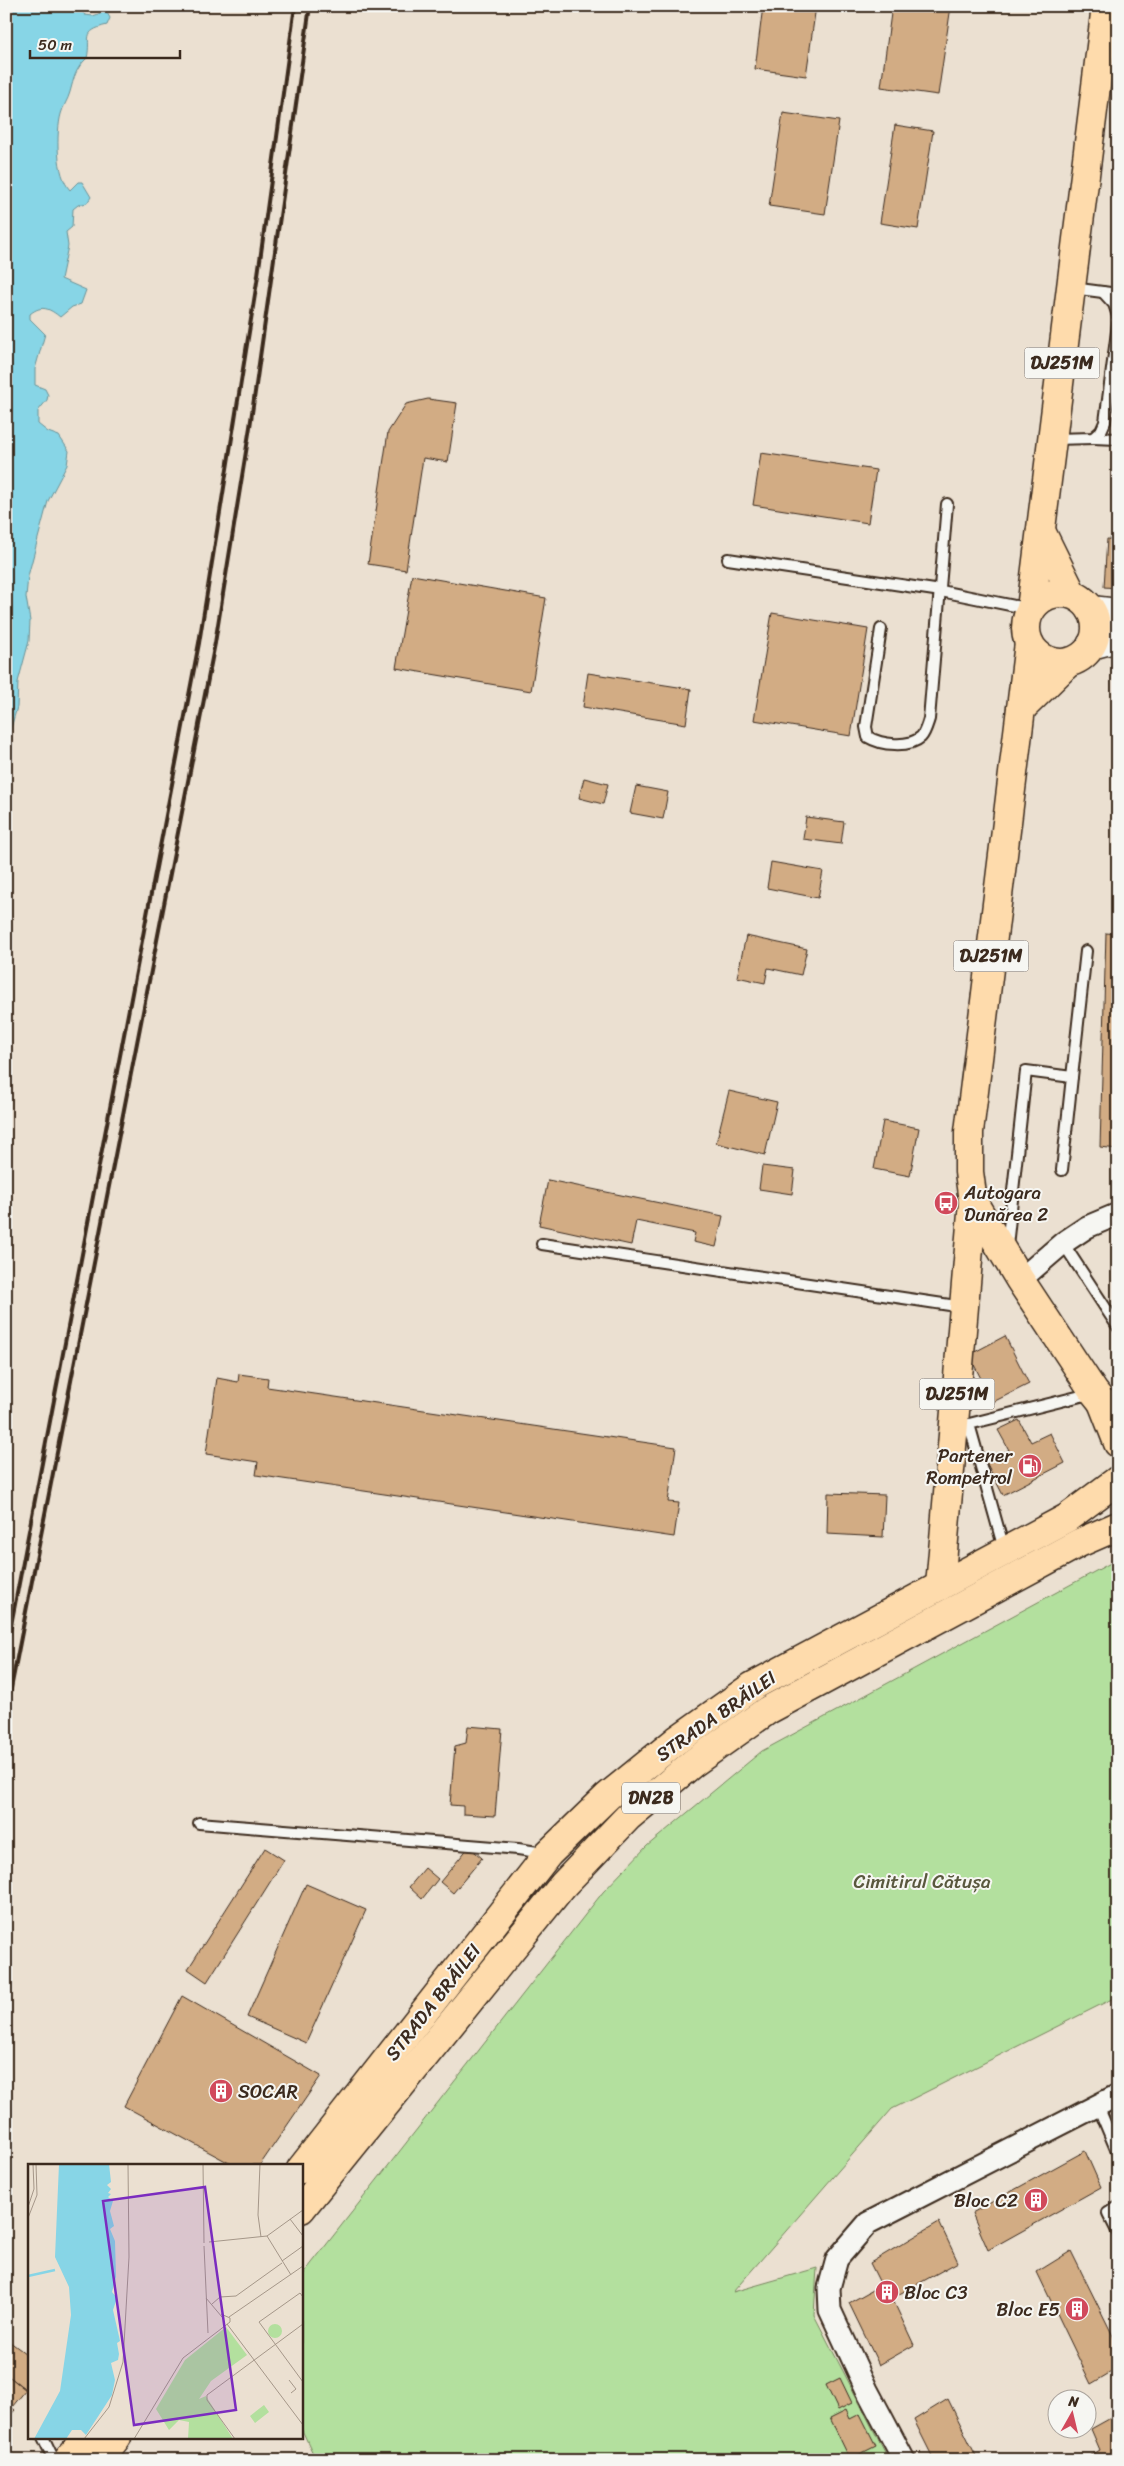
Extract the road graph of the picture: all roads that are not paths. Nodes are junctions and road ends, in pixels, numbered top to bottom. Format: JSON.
{"nodes":[{"id":1,"x":1106,"y":6,"type":"edge"},
{"id":2,"x":1071,"y":288,"type":"junction"},
{"id":3,"x":1103,"y":292,"type":"junction"},
{"id":4,"x":1118,"y":294,"type":"edge"},
{"id":5,"x":1118,"y":316,"type":"edge"},
{"id":6,"x":1118,"y":324,"type":"edge"},
{"id":7,"x":1093,"y":438,"type":"junction"},
{"id":8,"x":1053,"y":439,"type":"junction"},
{"id":9,"x":1118,"y":439,"type":"edge"},
{"id":10,"x":948,"y":504,"type":"dead end"},
{"id":11,"x":1041,"y":532,"type":"junction"},
{"id":12,"x":728,"y":559,"type":"dead end"},
{"id":13,"x":941,"y":591,"type":"junction"},
{"id":14,"x":1081,"y":602,"type":"junction"},
{"id":15,"x":1031,"y":609,"type":"junction"},
{"id":16,"x":1118,"y":613,"type":"edge"},
{"id":17,"x":881,"y":629,"type":"dead end"},
{"id":18,"x":1118,"y":638,"type":"edge"},
{"id":19,"x":1028,"y":643,"type":"junction"},
{"id":20,"x":1091,"y":645,"type":"junction"},
{"id":21,"x":1069,"y":662,"type":"junction"},
{"id":22,"x":1020,"y":709,"type":"junction"},
{"id":23,"x":1086,"y":951,"type":"dead end"},
{"id":24,"x":1072,"y":1077,"type":"junction"},
{"id":25,"x":1062,"y":1170,"type":"dead end"},
{"id":26,"x":973,"y":1202,"type":"junction"},
{"id":27,"x":1118,"y":1214,"type":"edge"},
{"id":28,"x":1063,"y":1243,"type":"junction"},
{"id":29,"x":542,"y":1244,"type":"dead end"},
{"id":30,"x":1006,"y":1257,"type":"junction"},
{"id":31,"x":1020,"y":1280,"type":"junction"},
{"id":32,"x":964,"y":1307,"type":"junction"},
{"id":33,"x":1118,"y":1327,"type":"edge"},
{"id":34,"x":1105,"y":1401,"type":"edge"},
{"id":35,"x":962,"y":1421,"type":"junction"},
{"id":36,"x":1118,"y":1443,"type":"edge"},
{"id":37,"x":1118,"y":1480,"type":"edge"},
{"id":38,"x":1118,"y":1526,"type":"edge"},
{"id":39,"x":1004,"y":1552,"type":"junction"},
{"id":40,"x":940,"y":1586,"type":"junction"},
{"id":41,"x":199,"y":1823,"type":"dead end"},
{"id":42,"x":548,"y":1854,"type":"junction"},
{"id":43,"x":1118,"y":2095,"type":"edge"},
{"id":44,"x":1098,"y":2106,"type":"junction"},
{"id":45,"x":1118,"y":2154,"type":"edge"},
{"id":46,"x":302,"y":2168,"type":"edge"},
{"id":47,"x":1118,"y":2207,"type":"edge"},
{"id":48,"x":302,"y":2208,"type":"edge"},
{"id":49,"x":1118,"y":2233,"type":"edge"},
{"id":50,"x":43,"y":2438,"type":"edge"},
{"id":51,"x":85,"y":2438,"type":"edge"},
{"id":52,"x":116,"y":2438,"type":"edge"},
{"id":53,"x":54,"y":2460,"type":"edge"},
{"id":54,"x":68,"y":2460,"type":"edge"},
{"id":55,"x":99,"y":2460,"type":"edge"},
{"id":56,"x":904,"y":2460,"type":"edge"}],
"edges":[{"from":1,"to":2,"type":"highway","number":"DJ251M"},
{"from":2,"to":3,"type":"lane"},
{"from":2,"to":8,"type":"highway","number":"DJ251M"},
{"from":3,"to":4,"type":"lane"},
{"from":3,"to":5,"type":"lane"},
{"from":6,"to":7,"type":"lane"},
{"from":7,"to":8,"type":"lane"},
{"from":7,"to":9,"type":"lane"},
{"from":8,"to":11,"type":"highway","number":"DJ251M"},
{"from":10,"to":13,"type":"lane"},
{"from":11,"to":14,"type":"highway"},
{"from":11,"to":15,"type":"highway","number":"DJ251M"},
{"from":12,"to":13,"type":"lane"},
{"from":13,"to":15,"type":"lane"},
{"from":13,"to":17,"type":"lane"},
{"from":14,"to":15,"type":"highway"},
{"from":14,"to":16,"type":"street"},
{"from":14,"to":20,"type":"highway"},
{"from":15,"to":19,"type":"highway","number":"DJ251M"},
{"from":18,"to":20,"type":"street"},
{"from":19,"to":21,"type":"highway"},
{"from":19,"to":22,"type":"highway","number":"DJ251M"},
{"from":20,"to":21,"type":"highway"},
{"from":21,"to":22,"type":"highway"},
{"from":22,"to":26,"type":"highway","number":"DJ251M"},
{"from":23,"to":24,"type":"lane"},
{"from":24,"to":25,"type":"lane"},
{"from":24,"to":30,"type":"lane"},
{"from":26,"to":30,"type":"highway","number":"DJ251M"},
{"from":26,"to":32,"type":"highway","number":"DJ251M"},
{"from":27,"to":28,"type":"street"},
{"from":28,"to":31,"type":"street"},
{"from":28,"to":33,"type":"lane"},
{"from":29,"to":32,"type":"lane"},
{"from":30,"to":31,"type":"highway","number":"DJ251M"},
{"from":31,"to":34,"type":"highway","number":"DJ251M"},
{"from":32,"to":35,"type":"highway","number":"DJ251M"},
{"from":34,"to":35,"type":"lane"},
{"from":34,"to":36,"type":"highway","number":"DJ251M"},
{"from":35,"to":39,"type":"lane"},
{"from":35,"to":40,"type":"highway","number":"DJ251M"},
{"from":37,"to":39,"type":"highway","name":"STRADA BRĂILEI","number":"DN2B"},
{"from":38,"to":48,"type":"highway","name":"STRADA BRĂILEI","number":"DN2B"},
{"from":39,"to":40,"type":"highway","name":"STRADA BRĂILEI","number":"DN2B"},
{"from":40,"to":42,"type":"highway","name":"STRADA BRĂILEI","number":"DN2B"},
{"from":41,"to":42,"type":"lane"},
{"from":42,"to":46,"type":"highway","name":"STRADA BRĂILEI","number":"DN2B"},
{"from":43,"to":44,"type":"street"},
{"from":44,"to":45,"type":"lane"},
{"from":44,"to":56,"type":"street"},
{"from":47,"to":49,"type":"lane"},
{"from":50,"to":53,"type":"lane"},
{"from":51,"to":54,"type":"highway"},
{"from":52,"to":55,"type":"highway"}]}
